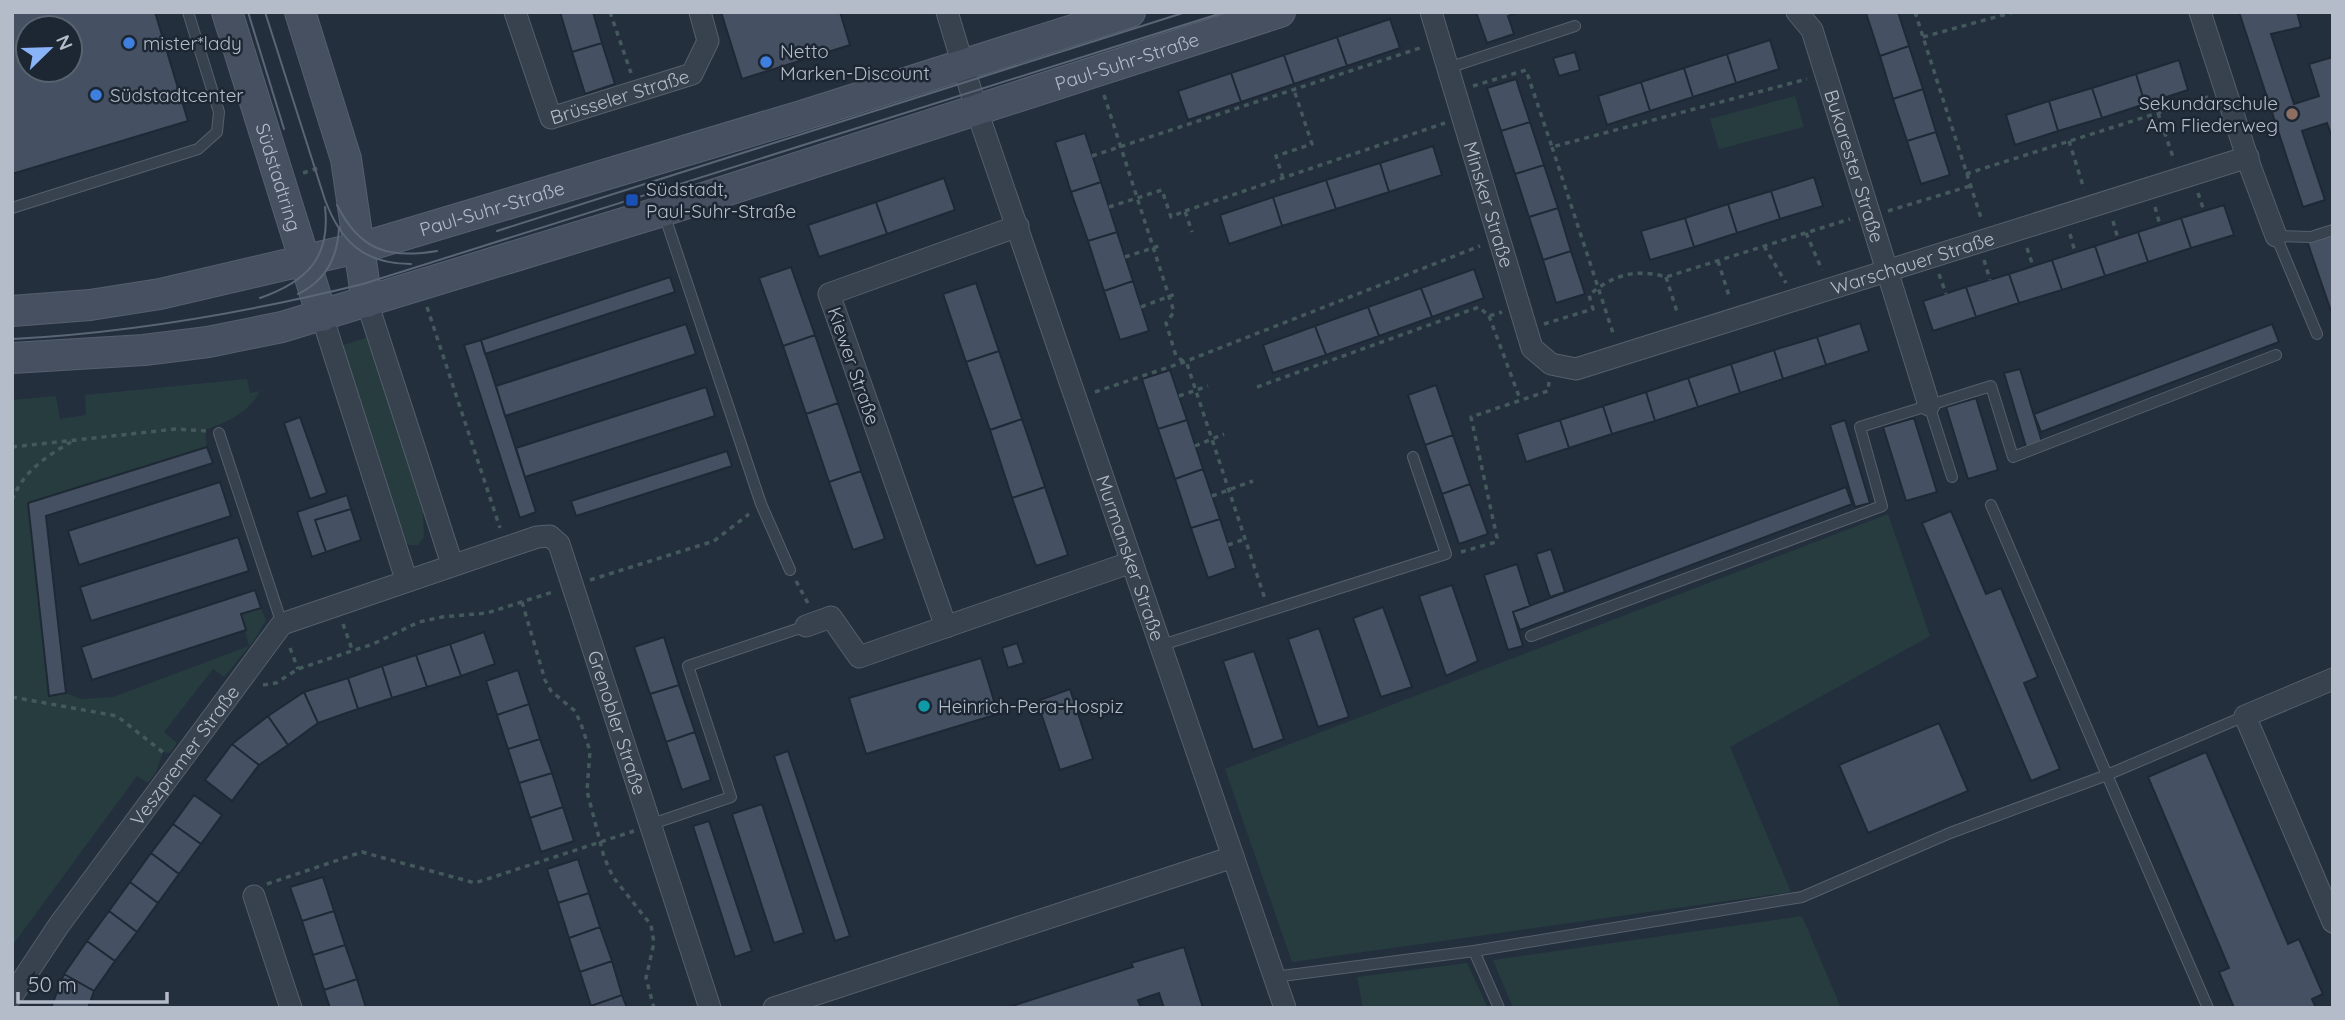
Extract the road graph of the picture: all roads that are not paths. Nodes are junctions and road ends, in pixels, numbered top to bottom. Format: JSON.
{"nodes":[{"id":1,"x":188,"y":12,"type":"edge"},
{"id":2,"x":228,"y":12,"type":"edge"},
{"id":3,"x":300,"y":12,"type":"edge"},
{"id":4,"x":515,"y":12,"type":"edge"},
{"id":5,"x":699,"y":12,"type":"edge"},
{"id":6,"x":947,"y":12,"type":"edge"},
{"id":7,"x":1130,"y":12,"type":"edge"},
{"id":8,"x":1280,"y":12,"type":"edge"},
{"id":9,"x":1431,"y":12,"type":"edge"},
{"id":10,"x":1797,"y":12,"type":"edge"},
{"id":11,"x":2200,"y":12,"type":"edge"},
{"id":12,"x":1575,"y":26,"type":"dead end"},
{"id":13,"x":962,"y":66,"type":"junction"},
{"id":14,"x":1448,"y":68,"type":"junction"},
{"id":15,"x":976,"y":108,"type":"junction"},
{"id":16,"x":2248,"y":157,"type":"junction"},
{"id":17,"x":12,"y":208,"type":"edge"},
{"id":18,"x":663,"y":211,"type":"junction"},
{"id":19,"x":1018,"y":226,"type":"junction"},
{"id":20,"x":2333,"y":230,"type":"edge"},
{"id":21,"x":2276,"y":236,"type":"junction"},
{"id":22,"x":357,"y":248,"type":"junction"},
{"id":23,"x":304,"y":262,"type":"junction"},
{"id":24,"x":1886,"y":271,"type":"junction"},
{"id":25,"x":367,"y":302,"type":"junction"},
{"id":26,"x":12,"y":311,"type":"edge"},
{"id":27,"x":322,"y":316,"type":"junction"},
{"id":28,"x":2316,"y":334,"type":"dead end"},
{"id":29,"x":2276,"y":355,"type":"dead end"},
{"id":30,"x":12,"y":358,"type":"edge"},
{"id":31,"x":1576,"y":369,"type":"joint"},
{"id":32,"x":1929,"y":405,"type":"junction"},
{"id":33,"x":219,"y":433,"type":"road end"},
{"id":34,"x":1413,"y":457,"type":"dead end"},
{"id":35,"x":1952,"y":477,"type":"dead end"},
{"id":36,"x":1991,"y":505,"type":"dead end"},
{"id":37,"x":1132,"y":562,"type":"junction"},
{"id":38,"x":452,"y":564,"type":"junction"},
{"id":39,"x":790,"y":570,"type":"road end"},
{"id":40,"x":406,"y":579,"type":"junction"},
{"id":41,"x":812,"y":624,"type":"joint"},
{"id":42,"x":946,"y":627,"type":"junction"},
{"id":43,"x":284,"y":633,"type":"junction"},
{"id":44,"x":1531,"y":636,"type":"dead end"},
{"id":45,"x":1159,"y":646,"type":"junction"},
{"id":46,"x":2333,"y":679,"type":"edge"},
{"id":47,"x":2245,"y":716,"type":"junction"},
{"id":48,"x":2107,"y":775,"type":"junction"},
{"id":49,"x":652,"y":824,"type":"junction"},
{"id":50,"x":1233,"y":857,"type":"junction"},
{"id":51,"x":259,"y":891,"type":"road end"},
{"id":52,"x":2333,"y":922,"type":"edge"},
{"id":53,"x":1474,"y":951,"type":"junction"},
{"id":54,"x":1274,"y":977,"type":"junction"},
{"id":55,"x":12,"y":996,"type":"edge"},
{"id":56,"x":290,"y":1008,"type":"edge"},
{"id":57,"x":710,"y":1008,"type":"edge"},
{"id":58,"x":774,"y":1008,"type":"edge"},
{"id":59,"x":1284,"y":1008,"type":"edge"},
{"id":60,"x":1499,"y":1008,"type":"edge"},
{"id":61,"x":2208,"y":1008,"type":"edge"}],
"edges":[{"from":1,"to":17,"type":"lane"},
{"from":2,"to":23,"type":"street","name":"Südstadtring"},
{"from":3,"to":22,"type":"street"},
{"from":4,"to":5,"type":"street","name":"Brüsseler Straße"},
{"from":6,"to":13,"type":"street"},
{"from":7,"to":13,"type":"street","name":"Paul-Suhr-Straße"},
{"from":8,"to":15,"type":"street","name":"Paul-Suhr-Straße"},
{"from":9,"to":14,"type":"street","name":"Minsker Straße"},
{"from":10,"to":24,"type":"street","name":"Bukarester Straße"},
{"from":11,"to":16,"type":"street"},
{"from":12,"to":14,"type":"lane"},
{"from":13,"to":15,"type":"street"},
{"from":13,"to":22,"type":"street","name":"Paul-Suhr-Straße"},
{"from":14,"to":31,"type":"street","name":"Minsker Straße"},
{"from":15,"to":18,"type":"street","name":"Paul-Suhr-Straße"},
{"from":15,"to":19,"type":"street","name":"Murmansker Straße"},
{"from":16,"to":21,"type":"street"},
{"from":16,"to":24,"type":"street","name":"Warschauer Straße"},
{"from":18,"to":25,"type":"street","name":"Paul-Suhr-Straße"},
{"from":18,"to":39,"type":"lane"},
{"from":19,"to":37,"type":"street","name":"Murmansker Straße"},
{"from":19,"to":42,"type":"street","name":"Kiewer Straße"},
{"from":20,"to":21,"type":"lane"},
{"from":21,"to":28,"type":"lane"},
{"from":22,"to":23,"type":"street","name":"Paul-Suhr-Straße"},
{"from":22,"to":25,"type":"street"},
{"from":23,"to":26,"type":"street","name":"Paul-Suhr-Straße"},
{"from":23,"to":27,"type":"street","name":"Südstadtring"},
{"from":24,"to":31,"type":"street","name":"Warschauer Straße"},
{"from":24,"to":32,"type":"street","name":"Bukarester Straße"},
{"from":25,"to":27,"type":"street","name":"Paul-Suhr-Straße"},
{"from":25,"to":38,"type":"street"},
{"from":27,"to":30,"type":"street"},
{"from":27,"to":40,"type":"street"},
{"from":29,"to":32,"type":"lane"},
{"from":32,"to":35,"type":"lane"},
{"from":32,"to":44,"type":"lane"},
{"from":33,"to":43,"type":"lane"},
{"from":34,"to":45,"type":"lane"},
{"from":36,"to":48,"type":"lane"},
{"from":37,"to":42,"type":"street"},
{"from":37,"to":45,"type":"street","name":"Murmansker Straße"},
{"from":38,"to":40,"type":"street"},
{"from":38,"to":49,"type":"street","name":"Grenobler Straße"},
{"from":40,"to":43,"type":"street"},
{"from":41,"to":42,"type":"street"},
{"from":41,"to":49,"type":"lane"},
{"from":43,"to":55,"type":"street","name":"Veszpremer Straße"},
{"from":45,"to":50,"type":"street","name":"Murmansker Straße"},
{"from":46,"to":47,"type":"street"},
{"from":47,"to":48,"type":"lane"},
{"from":47,"to":52,"type":"street"},
{"from":48,"to":53,"type":"lane"},
{"from":48,"to":61,"type":"lane"},
{"from":49,"to":57,"type":"street","name":"Grenobler Straße"},
{"from":50,"to":54,"type":"street","name":"Murmansker Straße"},
{"from":50,"to":58,"type":"street"},
{"from":51,"to":56,"type":"street"},
{"from":53,"to":54,"type":"lane"},
{"from":53,"to":60,"type":"lane"},
{"from":54,"to":59,"type":"street","name":"Murmansker Straße"}]}
